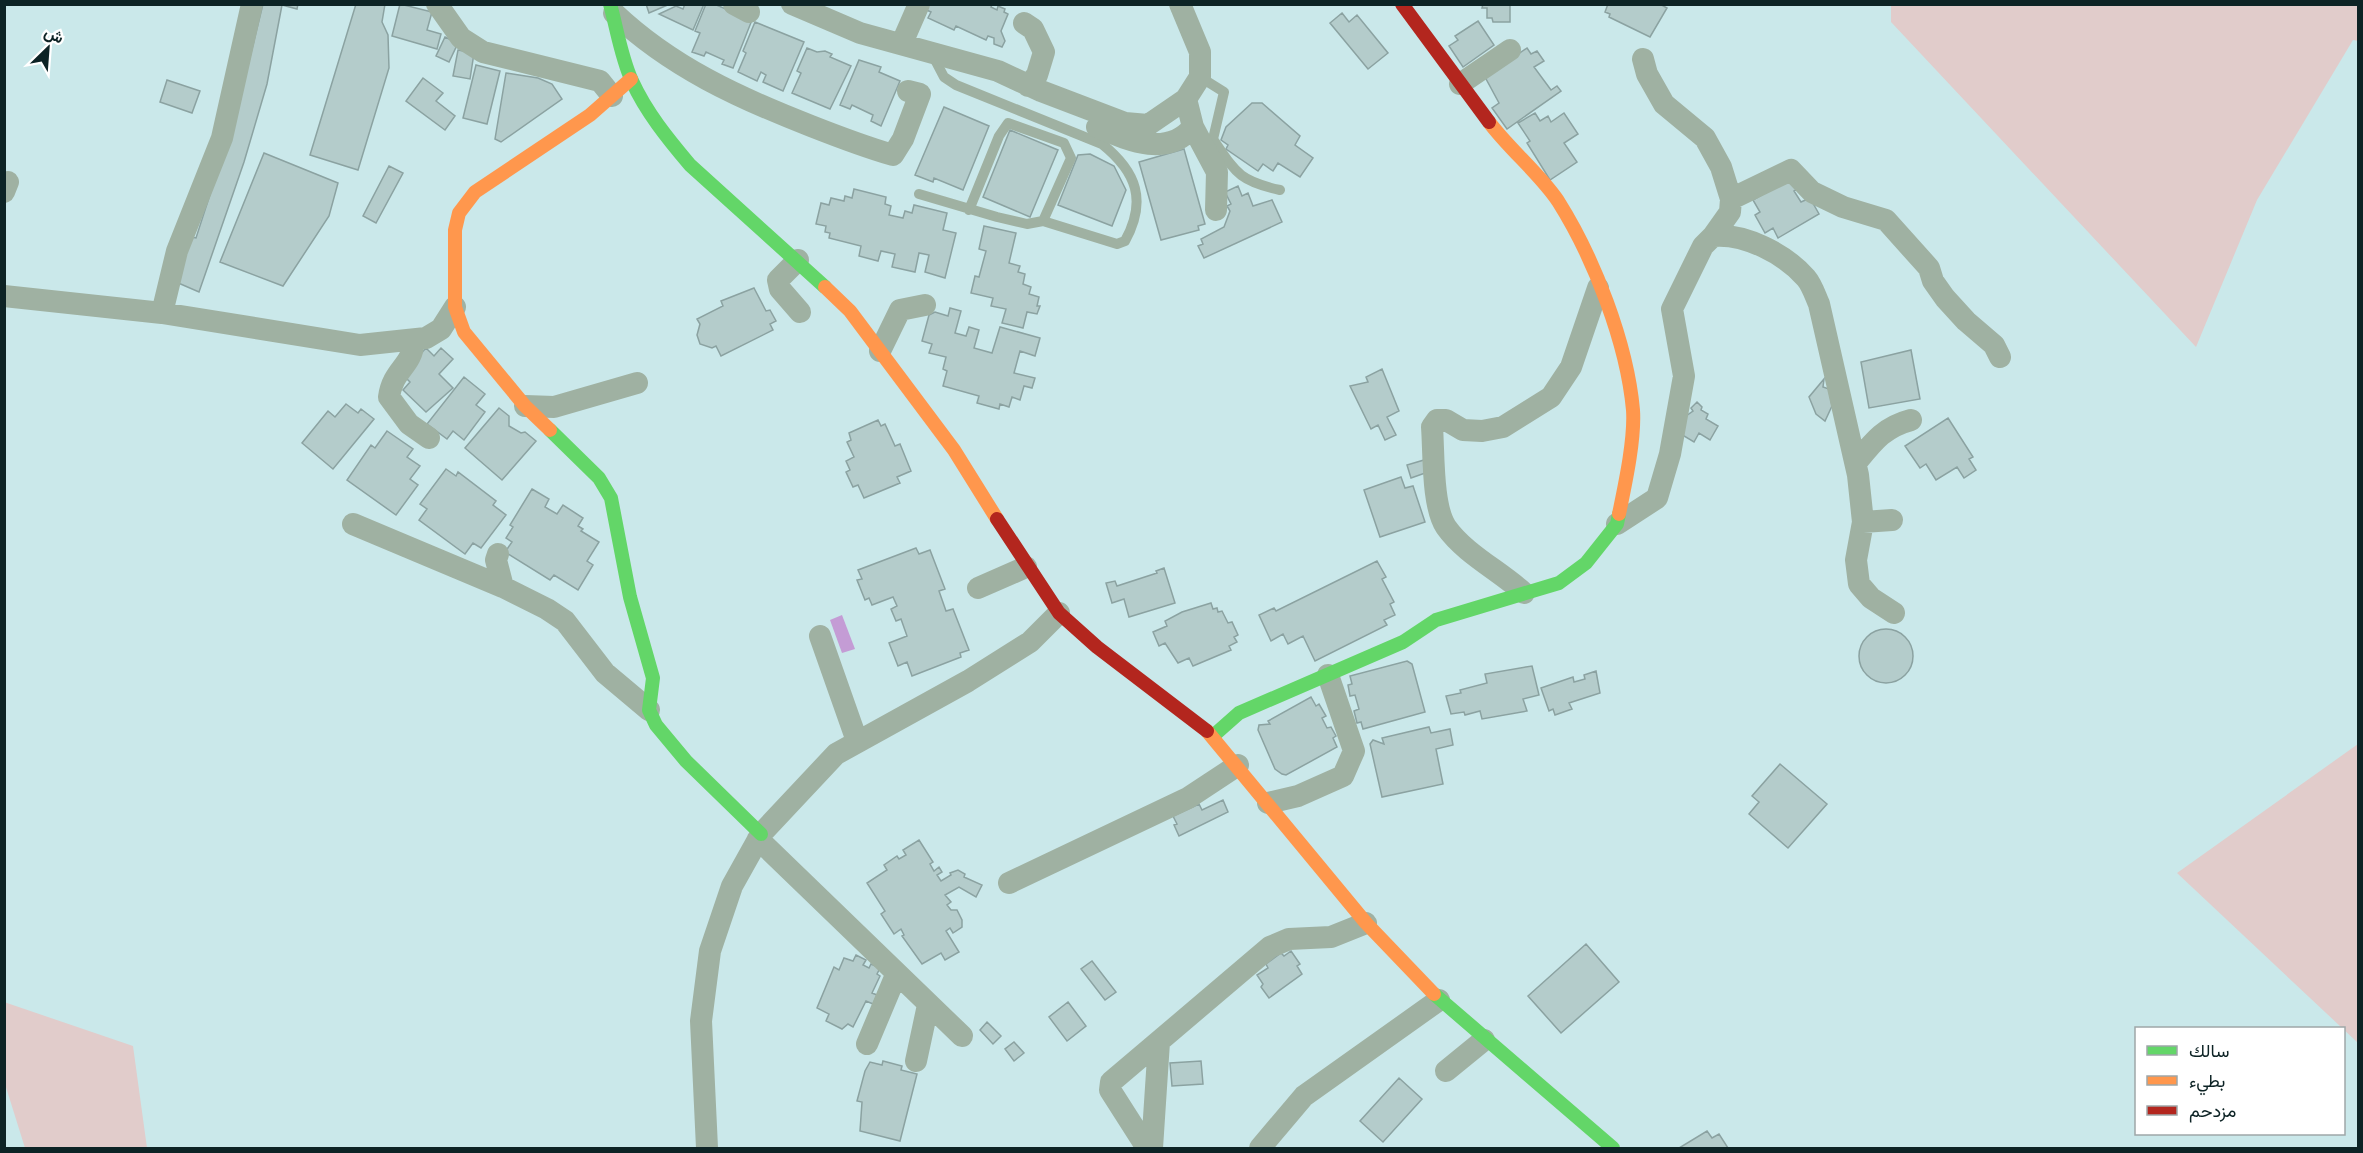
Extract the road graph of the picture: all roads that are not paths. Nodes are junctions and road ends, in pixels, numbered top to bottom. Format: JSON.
{"nodes":[{"id":1,"x":252,"y":4,"type":"edge"},
{"id":2,"x":437,"y":4,"type":"edge"},
{"id":3,"x":792,"y":4,"type":"edge"},
{"id":4,"x":919,"y":4,"type":"edge"},
{"id":5,"x":1180,"y":4,"type":"edge"},
{"id":6,"x":1402,"y":4,"type":"edge"},
{"id":7,"x":612,"y":8,"type":"edge"},
{"id":8,"x":1024,"y":23,"type":"dead end"},
{"id":9,"x":902,"y":43,"type":"junction"},
{"id":10,"x":930,"y":50,"type":"junction"},
{"id":11,"x":1510,"y":50,"type":"dead end"},
{"id":12,"x":1643,"y":59,"type":"dead end"},
{"id":13,"x":998,"y":71,"type":"junction"},
{"id":14,"x":1200,"y":77,"type":"junction"},
{"id":15,"x":631,"y":79,"type":"junction"},
{"id":16,"x":1460,"y":84,"type":"junction"},
{"id":17,"x":1028,"y":86,"type":"junction"},
{"id":18,"x":908,"y":91,"type":"dead end"},
{"id":19,"x":612,"y":96,"type":"junction"},
{"id":20,"x":1186,"y":99,"type":"junction"},
{"id":21,"x":1193,"y":127,"type":"junction"},
{"id":22,"x":1280,"y":190,"type":"dead end"},
{"id":23,"x":919,"y":194,"type":"dead end"},
{"id":24,"x":1731,"y":199,"type":"junction"},
{"id":25,"x":969,"y":210,"type":"junction"},
{"id":26,"x":1216,"y":210,"type":"dead end"},
{"id":27,"x":1043,"y":221,"type":"junction"},
{"id":28,"x":1713,"y":236,"type":"junction"},
{"id":29,"x":798,"y":260,"type":"junction"},
{"id":30,"x":1598,"y":288,"type":"junction"},
{"id":31,"x":4,"y":296,"type":"edge"},
{"id":32,"x":925,"y":305,"type":"dead end"},
{"id":33,"x":454,"y":307,"type":"junction"},
{"id":34,"x":800,"y":312,"type":"dead end"},
{"id":35,"x":162,"y":313,"type":"junction"},
{"id":36,"x":414,"y":341,"type":"junction"},
{"id":37,"x":880,"y":351,"type":"junction"},
{"id":38,"x":2000,"y":357,"type":"dead end"},
{"id":39,"x":637,"y":383,"type":"dead end"},
{"id":40,"x":525,"y":406,"type":"junction"},
{"id":41,"x":1911,"y":420,"type":"dead end"},
{"id":42,"x":429,"y":438,"type":"dead end"},
{"id":43,"x":1856,"y":463,"type":"junction"},
{"id":44,"x":1892,"y":520,"type":"dead end"},
{"id":45,"x":1863,"y":522,"type":"junction"},
{"id":46,"x":353,"y":524,"type":"dead end"},
{"id":47,"x":1617,"y":524,"type":"junction"},
{"id":48,"x":498,"y":554,"type":"dead end"},
{"id":49,"x":1026,"y":567,"type":"junction"},
{"id":50,"x":503,"y":587,"type":"junction"},
{"id":51,"x":978,"y":588,"type":"dead end"},
{"id":52,"x":1524,"y":593,"type":"junction"},
{"id":53,"x":1059,"y":613,"type":"junction"},
{"id":54,"x":1894,"y":613,"type":"dead end"},
{"id":55,"x":820,"y":636,"type":"dead end"},
{"id":56,"x":1328,"y":675,"type":"junction"},
{"id":57,"x":649,"y":710,"type":"junction"},
{"id":58,"x":1213,"y":736,"type":"junction"},
{"id":59,"x":857,"y":741,"type":"junction"},
{"id":60,"x":1238,"y":765,"type":"junction"},
{"id":61,"x":1268,"y":803,"type":"junction"},
{"id":62,"x":760,"y":837,"type":"junction"},
{"id":63,"x":1009,"y":883,"type":"dead end"},
{"id":64,"x":1366,"y":923,"type":"junction"},
{"id":65,"x":896,"y":975,"type":"junction"},
{"id":66,"x":1439,"y":1000,"type":"junction"},
{"id":67,"x":928,"y":1005,"type":"junction"},
{"id":68,"x":962,"y":1036,"type":"dead end"},
{"id":69,"x":1484,"y":1040,"type":"junction"},
{"id":70,"x":1159,"y":1042,"type":"junction"},
{"id":71,"x":867,"y":1044,"type":"dead end"},
{"id":72,"x":916,"y":1061,"type":"dead end"},
{"id":73,"x":1446,"y":1071,"type":"dead end"},
{"id":74,"x":1598,"y":1144,"type":"edge"},
{"id":75,"x":707,"y":1149,"type":"edge"},
{"id":76,"x":1147,"y":1149,"type":"edge"},
{"id":77,"x":1152,"y":1149,"type":"edge"},
{"id":78,"x":1260,"y":1149,"type":"edge"}],
"edges":[{"from":1,"to":35,"type":"street"},
{"from":2,"to":19,"type":"street"},
{"from":3,"to":9,"type":"street"},
{"from":4,"to":9,"type":"street"},
{"from":5,"to":14,"type":"street"},
{"from":6,"to":16,"type":"street"},
{"from":7,"to":15,"type":"street"},
{"from":7,"to":18,"type":"street"},
{"from":8,"to":17,"type":"street"},
{"from":9,"to":10,"type":"street"},
{"from":10,"to":13,"type":"street"},
{"from":10,"to":27,"type":"lane"},
{"from":11,"to":16,"type":"street"},
{"from":12,"to":24,"type":"street"},
{"from":13,"to":17,"type":"street"},
{"from":13,"to":21,"type":"street"},
{"from":14,"to":20,"type":"street"},
{"from":14,"to":22,"type":"lane"},
{"from":15,"to":19,"type":"street"},
{"from":15,"to":29,"type":"street"},
{"from":16,"to":30,"type":"street"},
{"from":17,"to":20,"type":"street"},
{"from":19,"to":33,"type":"street"},
{"from":20,"to":21,"type":"street"},
{"from":21,"to":26,"type":"street"},
{"from":23,"to":25,"type":"lane"},
{"from":24,"to":28,"type":"street"},
{"from":24,"to":38,"type":"street"},
{"from":25,"to":27,"type":"lane"},
{"from":25,"to":27,"type":"lane"},
{"from":28,"to":43,"type":"street"},
{"from":28,"to":47,"type":"street"},
{"from":29,"to":34,"type":"street"},
{"from":29,"to":37,"type":"street"},
{"from":30,"to":47,"type":"street"},
{"from":30,"to":52,"type":"street"},
{"from":31,"to":35,"type":"street"},
{"from":32,"to":37,"type":"street"},
{"from":33,"to":36,"type":"street"},
{"from":33,"to":40,"type":"street"},
{"from":35,"to":36,"type":"street"},
{"from":36,"to":42,"type":"street"},
{"from":37,"to":49,"type":"street"},
{"from":39,"to":40,"type":"street"},
{"from":40,"to":57,"type":"street"},
{"from":41,"to":43,"type":"street"},
{"from":43,"to":45,"type":"street"},
{"from":44,"to":45,"type":"street"},
{"from":45,"to":54,"type":"street"},
{"from":46,"to":50,"type":"street"},
{"from":47,"to":52,"type":"street"},
{"from":48,"to":50,"type":"street"},
{"from":49,"to":51,"type":"street"},
{"from":49,"to":53,"type":"street"},
{"from":50,"to":57,"type":"street"},
{"from":52,"to":56,"type":"street"},
{"from":53,"to":58,"type":"street"},
{"from":53,"to":59,"type":"street"},
{"from":55,"to":59,"type":"street"},
{"from":56,"to":58,"type":"street"},
{"from":56,"to":61,"type":"street"},
{"from":57,"to":62,"type":"street"},
{"from":58,"to":60,"type":"street"},
{"from":59,"to":62,"type":"street"},
{"from":60,"to":61,"type":"street"},
{"from":60,"to":63,"type":"street"},
{"from":61,"to":64,"type":"street"},
{"from":62,"to":65,"type":"street"},
{"from":62,"to":75,"type":"street"},
{"from":64,"to":66,"type":"street"},
{"from":64,"to":70,"type":"street"},
{"from":65,"to":67,"type":"street"},
{"from":65,"to":71,"type":"street"},
{"from":66,"to":69,"type":"street"},
{"from":66,"to":78,"type":"street"},
{"from":67,"to":68,"type":"street"},
{"from":67,"to":72,"type":"street"},
{"from":69,"to":73,"type":"street"},
{"from":69,"to":74,"type":"street"},
{"from":70,"to":76,"type":"street"},
{"from":70,"to":77,"type":"street"}]}
